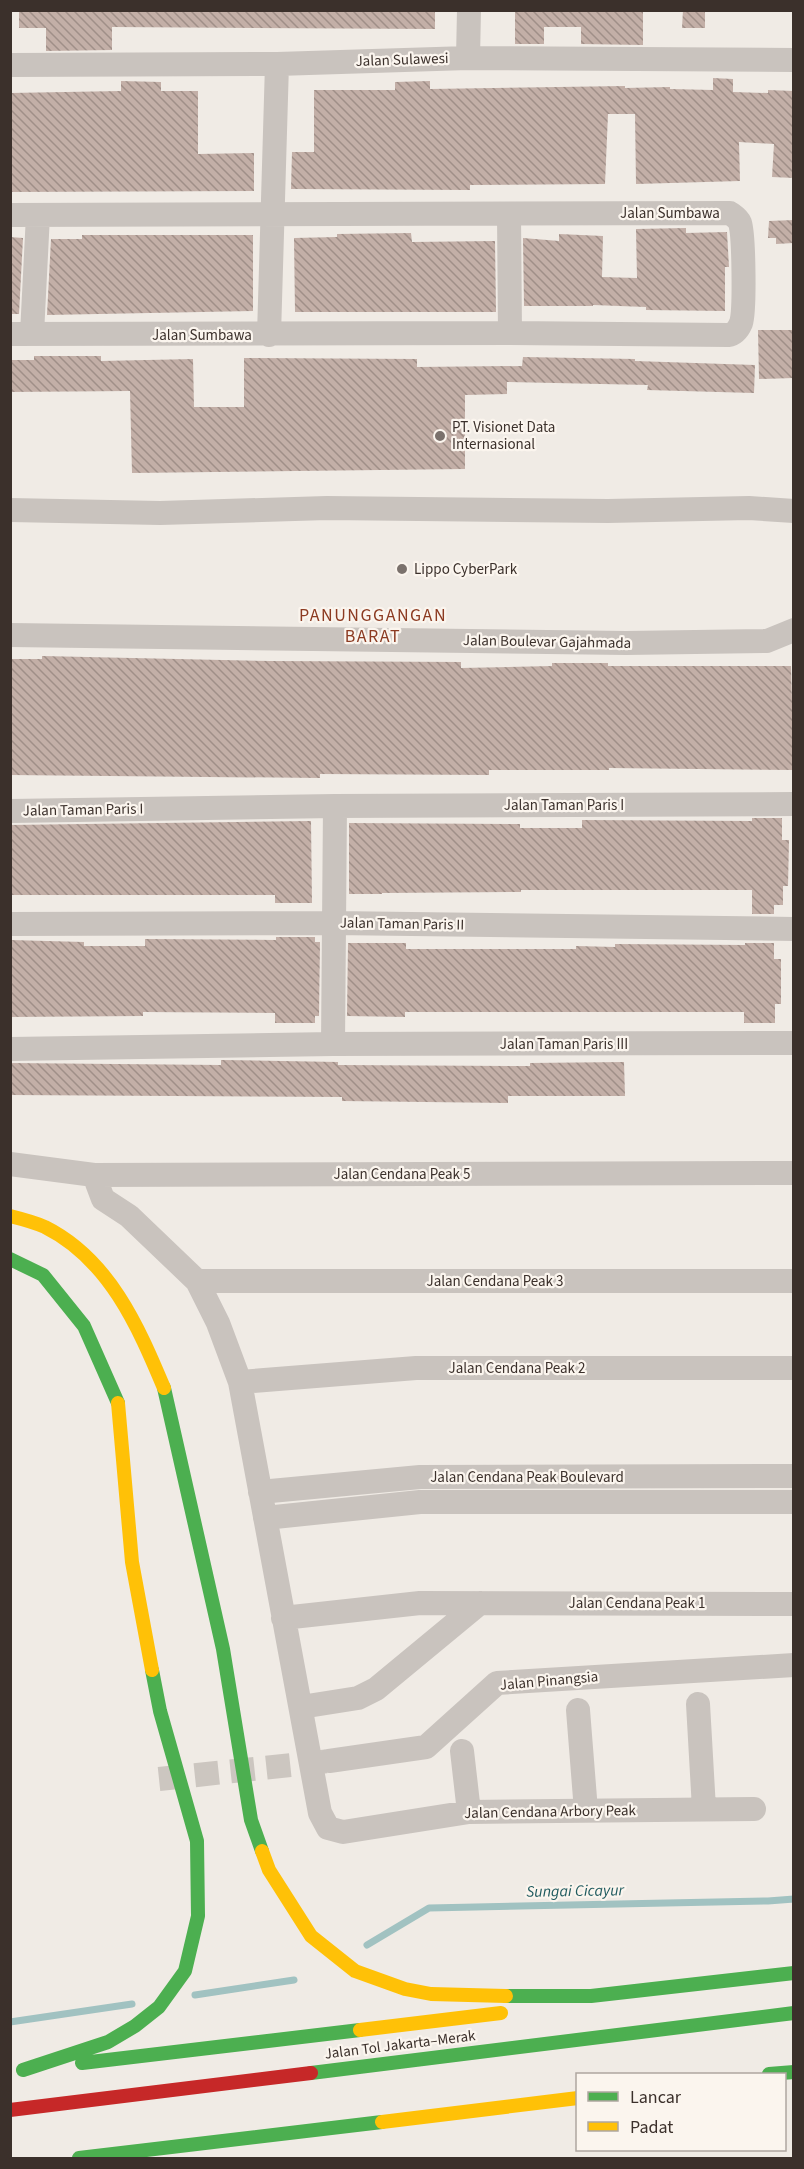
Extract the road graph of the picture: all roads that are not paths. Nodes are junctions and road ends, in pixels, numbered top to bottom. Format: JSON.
{"nodes":[{"id":1,"x":469,"y":10,"type":"edge"},
{"id":2,"x":468,"y":58,"type":"junction"},
{"id":3,"x":794,"y":60,"type":"edge"},
{"id":4,"x":277,"y":64,"type":"junction"},
{"id":5,"x":10,"y":65,"type":"edge"},
{"id":6,"x":509,"y":214,"type":"junction"},
{"id":7,"x":10,"y":215,"type":"edge"},
{"id":8,"x":38,"y":215,"type":"junction"},
{"id":9,"x":272,"y":216,"type":"junction"},
{"id":10,"x":510,"y":333,"type":"junction"},
{"id":11,"x":21,"y":334,"type":"edge"},
{"id":12,"x":269,"y":335,"type":"junction"},
{"id":13,"x":10,"y":510,"type":"edge"},
{"id":14,"x":794,"y":511,"type":"edge"},
{"id":15,"x":794,"y":630,"type":"edge"},
{"id":16,"x":10,"y":635,"type":"edge"},
{"id":17,"x":794,"y":804,"type":"edge"},
{"id":18,"x":335,"y":806,"type":"junction"},
{"id":19,"x":10,"y":811,"type":"edge"},
{"id":20,"x":333,"y":923,"type":"junction"},
{"id":21,"x":10,"y":924,"type":"edge"},
{"id":22,"x":794,"y":928,"type":"edge"},
{"id":23,"x":794,"y":1043,"type":"edge"},
{"id":24,"x":333,"y":1044,"type":"junction"},
{"id":25,"x":10,"y":1049,"type":"edge"},
{"id":26,"x":10,"y":1164,"type":"edge"},
{"id":27,"x":794,"y":1173,"type":"edge"},
{"id":28,"x":93,"y":1175,"type":"junction"},
{"id":29,"x":10,"y":1216,"type":"edge"},
{"id":30,"x":10,"y":1258,"type":"edge"},
{"id":31,"x":197,"y":1281,"type":"junction"},
{"id":32,"x":794,"y":1281,"type":"edge"},
{"id":33,"x":794,"y":1368,"type":"edge"},
{"id":34,"x":240,"y":1382,"type":"junction"},
{"id":35,"x":794,"y":1476,"type":"edge"},
{"id":36,"x":480,"y":1477,"type":"junction"},
{"id":37,"x":589,"y":1477,"type":"junction"},
{"id":38,"x":261,"y":1492,"type":"junction"},
{"id":39,"x":481,"y":1502,"type":"junction"},
{"id":40,"x":588,"y":1502,"type":"junction"},
{"id":41,"x":794,"y":1502,"type":"edge"},
{"id":42,"x":265,"y":1518,"type":"junction"},
{"id":43,"x":480,"y":1603,"type":"junction"},
{"id":44,"x":794,"y":1604,"type":"edge"},
{"id":45,"x":284,"y":1618,"type":"junction"},
{"id":46,"x":794,"y":1665,"type":"edge"},
{"id":47,"x":698,"y":1704,"type":"dead end"},
{"id":48,"x":301,"y":1707,"type":"junction"},
{"id":49,"x":578,"y":1710,"type":"dead end"},
{"id":50,"x":462,"y":1750,"type":"dead end"},
{"id":51,"x":329,"y":1761,"type":"tunnel mouth"},
{"id":52,"x":704,"y":1809,"type":"junction"},
{"id":53,"x":754,"y":1809,"type":"dead end"},
{"id":54,"x":586,"y":1811,"type":"junction"},
{"id":55,"x":469,"y":1812,"type":"junction"},
{"id":56,"x":794,"y":1973,"type":"edge"},
{"id":57,"x":591,"y":1996,"type":"junction"},
{"id":58,"x":794,"y":2013,"type":"edge"},
{"id":59,"x":17,"y":2071,"type":"edge"},
{"id":60,"x":576,"y":2098,"type":"edge"},
{"id":61,"x":10,"y":2110,"type":"edge"},
{"id":62,"x":79,"y":2158,"type":"edge"}],
"edges":[{"from":1,"to":2,"type":"street"},
{"from":2,"to":3,"type":"street","name":"Jalan Sulawesi"},
{"from":2,"to":4,"type":"street","name":"Jalan Sulawesi"},
{"from":4,"to":5,"type":"street","name":"Jalan Sulawesi"},
{"from":4,"to":9,"type":"street"},
{"from":6,"to":9,"type":"street","name":"Jalan Sumbawa"},
{"from":6,"to":10,"type":"street"},
{"from":6,"to":10,"type":"street","name":"Jalan Sumbawa"},
{"from":7,"to":8,"type":"street","name":"Jalan Sumbawa"},
{"from":8,"to":9,"type":"street","name":"Jalan Sumbawa"},
{"from":8,"to":11,"type":"street"},
{"from":9,"to":12,"type":"street"},
{"from":10,"to":12,"type":"street","name":"Jalan Sumbawa"},
{"from":11,"to":12,"type":"street","name":"Jalan Sumbawa"},
{"from":13,"to":14,"type":"street"},
{"from":15,"to":16,"type":"street","name":"Jalan Boulevar Gajahmada"},
{"from":17,"to":18,"type":"street","name":"Jalan Taman Paris I"},
{"from":18,"to":19,"type":"street","name":"Jalan Taman Paris I"},
{"from":18,"to":20,"type":"street"},
{"from":20,"to":21,"type":"street","name":"Jalan Taman Paris II"},
{"from":20,"to":22,"type":"street","name":"Jalan Taman Paris II"},
{"from":20,"to":24,"type":"street"},
{"from":23,"to":24,"type":"street","name":"Jalan Taman Paris III"},
{"from":24,"to":25,"type":"street","name":"Jalan Taman Paris III"},
{"from":26,"to":28,"type":"street","name":"Jalan Cendana Peak 5"},
{"from":27,"to":28,"type":"street","name":"Jalan Cendana Peak 5"},
{"from":28,"to":31,"type":"street","name":"Jalan Cendana Arbory Peak"},
{"from":29,"to":57,"type":"main road"},
{"from":30,"to":59,"type":"main road"},
{"from":31,"to":32,"type":"street","name":"Jalan Cendana Peak 3"},
{"from":31,"to":34,"type":"street","name":"Jalan Cendana Arbory Peak"},
{"from":33,"to":34,"type":"street","name":"Jalan Cendana Peak 2"},
{"from":34,"to":38,"type":"street","name":"Jalan Cendana Arbory Peak"},
{"from":35,"to":37,"type":"street","name":"Jalan Cendana Peak Boulevard"},
{"from":36,"to":37,"type":"street","name":"Jalan Cendana Peak Boulevard"},
{"from":36,"to":38,"type":"street","name":"Jalan Cendana Peak Boulevard"},
{"from":36,"to":39,"type":"street"},
{"from":37,"to":40,"type":"street"},
{"from":38,"to":42,"type":"street","name":"Jalan Cendana Arbory Peak"},
{"from":39,"to":40,"type":"street","name":"Jalan Cendana Peak Boulevard"},
{"from":39,"to":42,"type":"street","name":"Jalan Cendana Peak Boulevard"},
{"from":40,"to":41,"type":"street","name":"Jalan Cendana Peak Boulevard"},
{"from":42,"to":45,"type":"street","name":"Jalan Cendana Arbory Peak"},
{"from":43,"to":44,"type":"street","name":"Jalan Cendana Peak 1"},
{"from":43,"to":45,"type":"street","name":"Jalan Cendana Peak 1"},
{"from":43,"to":48,"type":"street"},
{"from":45,"to":48,"type":"street","name":"Jalan Cendana Arbory Peak"},
{"from":46,"to":51,"type":"street","name":"Jalan Pinangsia"},
{"from":47,"to":52,"type":"street"},
{"from":48,"to":55,"type":"street","name":"Jalan Cendana Arbory Peak"},
{"from":49,"to":54,"type":"street"},
{"from":50,"to":55,"type":"street"},
{"from":52,"to":53,"type":"street","name":"Jalan Cendana Arbory Peak"},
{"from":52,"to":54,"type":"street","name":"Jalan Cendana Arbory Peak"},
{"from":54,"to":55,"type":"street","name":"Jalan Cendana Arbory Peak"},
{"from":56,"to":57,"type":"main road"},
{"from":57,"to":59,"type":"main road"},
{"from":58,"to":61,"type":"main road","name":"Jalan Tol Jakarta–Merak"},
{"from":60,"to":62,"type":"main road"}]}
